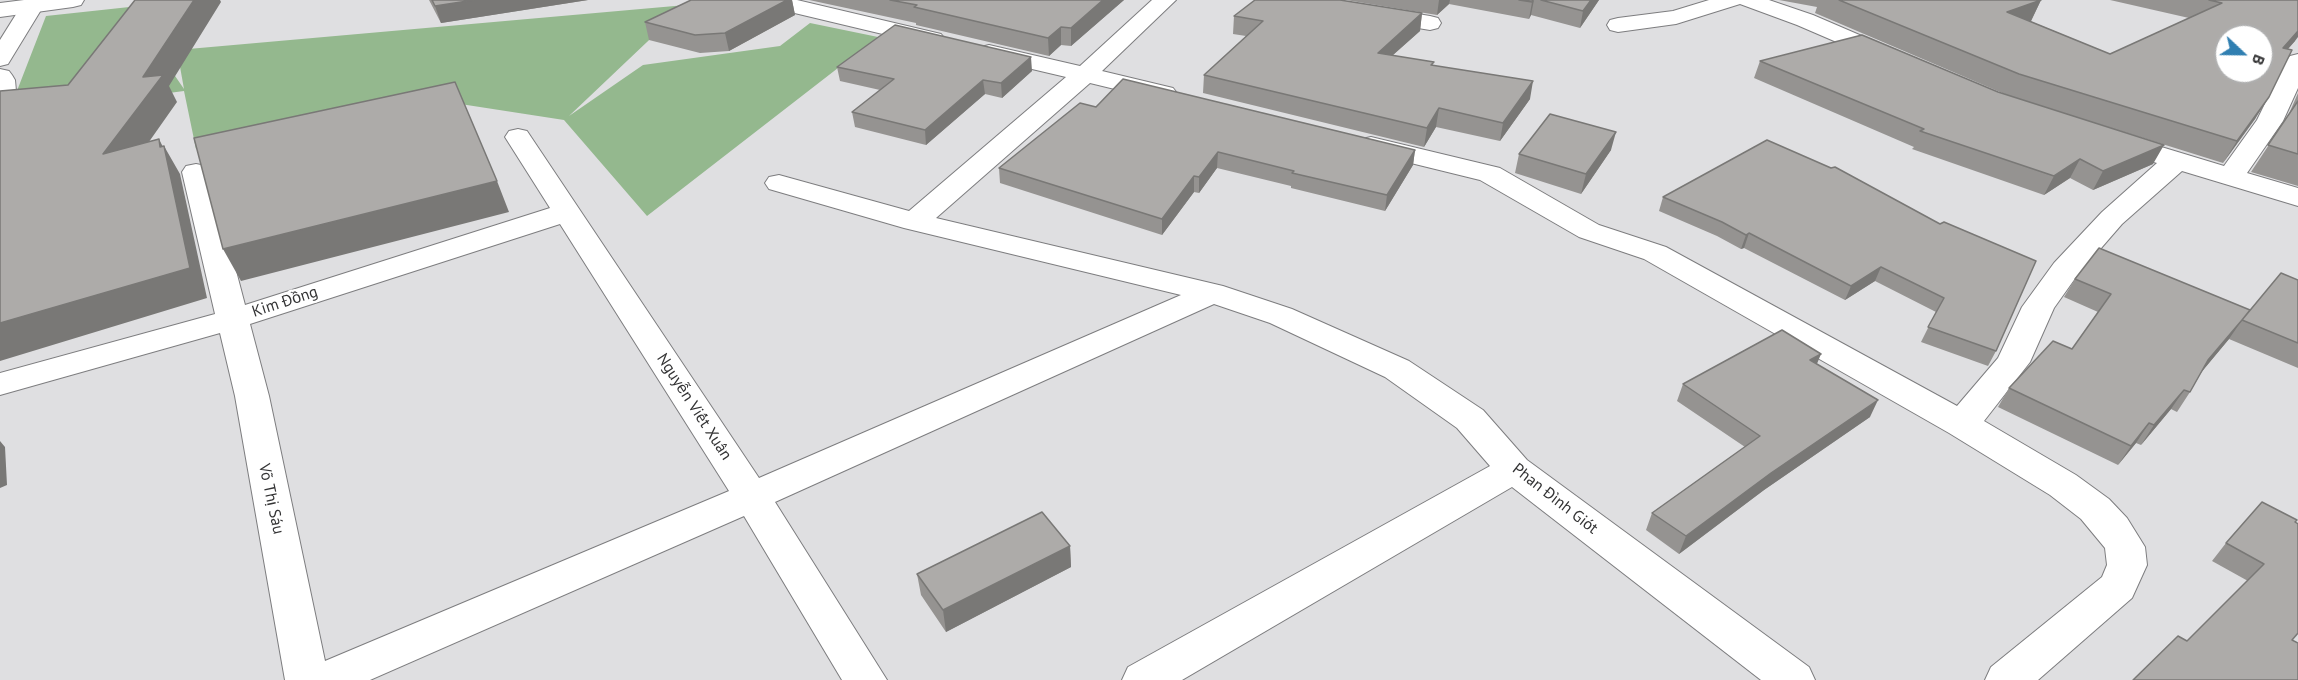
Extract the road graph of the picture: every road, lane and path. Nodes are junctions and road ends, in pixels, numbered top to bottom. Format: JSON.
{"nodes":[{"id":1,"x":73,"y":0,"type":"edge"},
{"id":2,"x":769,"y":0,"type":"edge"},
{"id":3,"x":1165,"y":0,"type":"edge"},
{"id":4,"x":1293,"y":0,"type":"edge"},
{"id":5,"x":1732,"y":0,"type":"edge"},
{"id":6,"x":1748,"y":0,"type":"edge"},
{"id":7,"x":33,"y":5,"type":"junction"},
{"id":8,"x":0,"y":10,"type":"edge"},
{"id":9,"x":1431,"y":23,"type":"dead end"},
{"id":10,"x":1618,"y":25,"type":"dead end"},
{"id":11,"x":0,"y":58,"type":"edge"},
{"id":12,"x":2298,"y":61,"type":"edge"},
{"id":13,"x":1915,"y":68,"type":"edge"},
{"id":14,"x":1084,"y":75,"type":"junction"},
{"id":15,"x":0,"y":76,"type":"edge"},
{"id":16,"x":0,"y":97,"type":"edge"},
{"id":17,"x":1196,"y":101,"type":"edge"},
{"id":18,"x":2094,"y":134,"type":"edge"},
{"id":19,"x":518,"y":137,"type":"dead end"},
{"id":20,"x":1342,"y":138,"type":"edge"},
{"id":21,"x":2176,"y":161,"type":"junction"},
{"id":22,"x":196,"y":172,"type":"edge"},
{"id":23,"x":2231,"y":177,"type":"junction"},
{"id":24,"x":780,"y":183,"type":"dead end"},
{"id":25,"x":2298,"y":197,"type":"edge"},
{"id":26,"x":568,"y":212,"type":"junction"},
{"id":27,"x":914,"y":222,"type":"junction"},
{"id":28,"x":1212,"y":293,"type":"junction"},
{"id":29,"x":232,"y":319,"type":"junction"},
{"id":30,"x":0,"y":384,"type":"edge"},
{"id":31,"x":1962,"y":424,"type":"junction"},
{"id":32,"x":1514,"y":469,"type":"junction"},
{"id":33,"x":752,"y":497,"type":"junction"},
{"id":34,"x":307,"y":680,"type":"edge"},
{"id":35,"x":325,"y":680,"type":"edge"},
{"id":36,"x":866,"y":680,"type":"edge"},
{"id":37,"x":1144,"y":680,"type":"edge"},
{"id":38,"x":1793,"y":680,"type":"edge"},
{"id":39,"x":2007,"y":680,"type":"edge"}],
"edges":[{"from":1,"to":7,"type":"main road"},
{"from":2,"to":14,"type":"main road"},
{"from":3,"to":14,"type":"main road"},
{"from":4,"to":9,"type":"main road"},
{"from":5,"to":10,"type":"main road"},
{"from":6,"to":13,"type":"main road"},
{"from":7,"to":8,"type":"main road"},
{"from":7,"to":11,"type":"main road"},
{"from":12,"to":23,"type":"main road"},
{"from":14,"to":17,"type":"main road"},
{"from":14,"to":27,"type":"main road"},
{"from":15,"to":16,"type":"main road"},
{"from":18,"to":21,"type":"main road"},
{"from":19,"to":26,"type":"main road","name":"Nguyễn Viết Xuân"},
{"from":20,"to":31,"type":"main road"},
{"from":21,"to":23,"type":"main road"},
{"from":21,"to":31,"type":"main road"},
{"from":22,"to":29,"type":"main road","name":"Võ Thị Sáu"},
{"from":23,"to":25,"type":"main road"},
{"from":24,"to":27,"type":"main road","name":"Phan Đình Giót"},
{"from":26,"to":29,"type":"main road","name":"Kim Đồng"},
{"from":26,"to":33,"type":"main road","name":"Nguyễn Viết Xuân"},
{"from":27,"to":28,"type":"main road","name":"Phan Đình Giót"},
{"from":28,"to":32,"type":"main road","name":"Phan Đình Giót"},
{"from":28,"to":33,"type":"main road"},
{"from":29,"to":30,"type":"main road","name":"Kim Đồng"},
{"from":29,"to":34,"type":"main road","name":"Võ Thị Sáu"},
{"from":31,"to":39,"type":"main road"},
{"from":32,"to":37,"type":"main road"},
{"from":32,"to":38,"type":"main road","name":"Phan Đình Giót"},
{"from":33,"to":35,"type":"main road"},
{"from":33,"to":36,"type":"main road","name":"Nguyễn Viết Xuân"}]}
